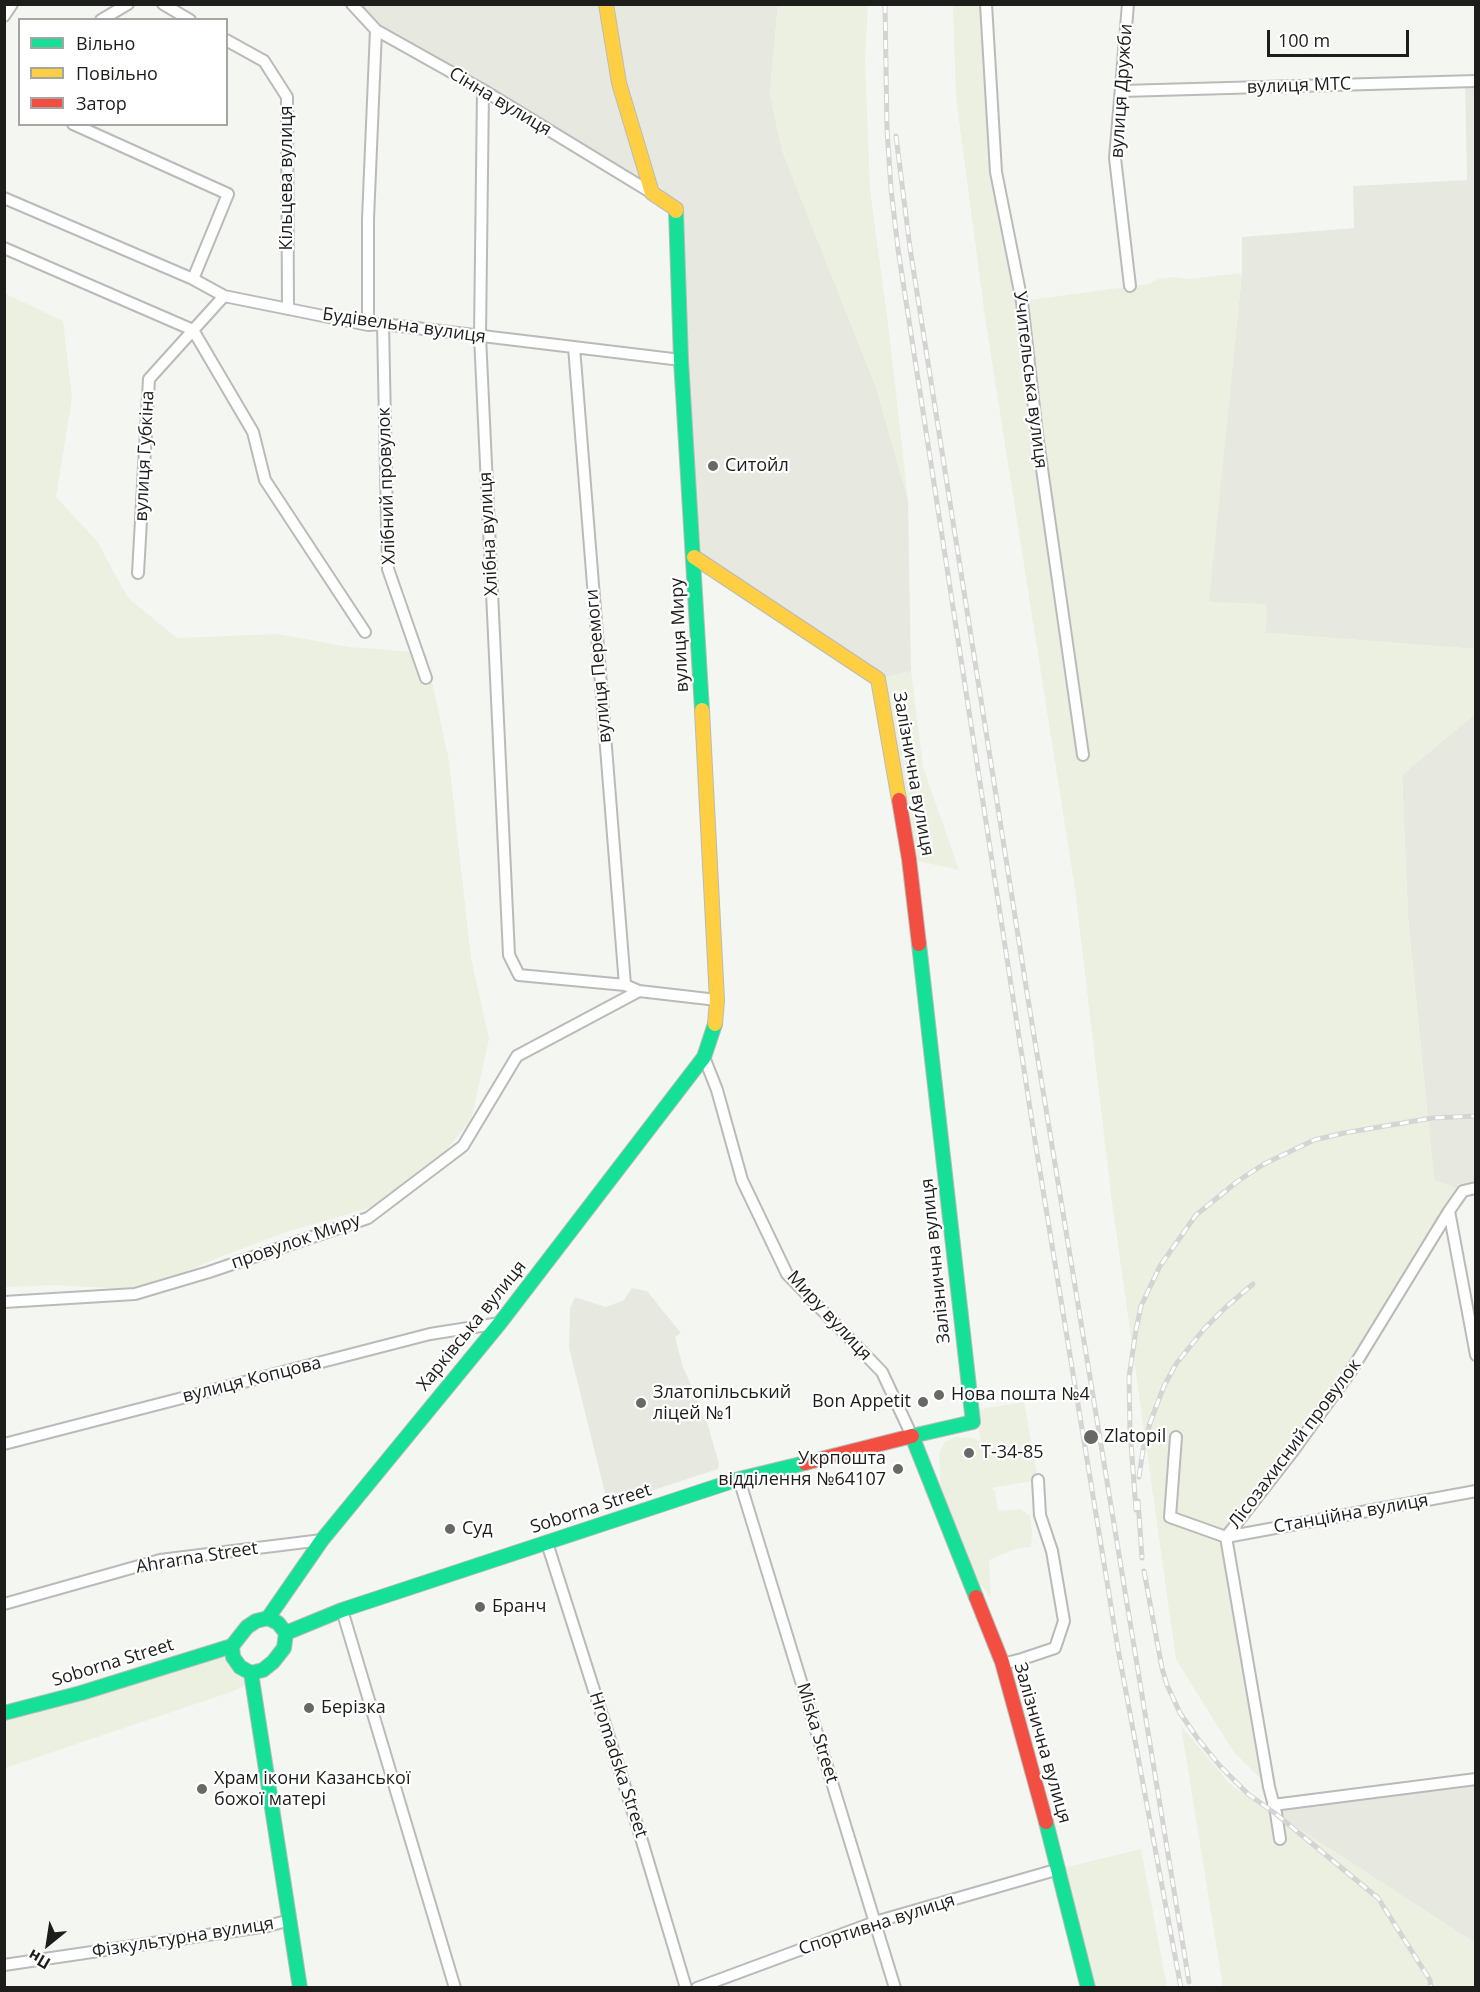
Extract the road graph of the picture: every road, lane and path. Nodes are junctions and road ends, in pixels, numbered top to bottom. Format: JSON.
{"nodes":[{"id":1,"x":12,"y":4,"type":"edge"},
{"id":2,"x":128,"y":4,"type":"edge"},
{"id":3,"x":163,"y":4,"type":"edge"},
{"id":4,"x":352,"y":4,"type":"edge"},
{"id":5,"x":606,"y":4,"type":"edge"},
{"id":6,"x":986,"y":4,"type":"edge"},
{"id":7,"x":1128,"y":4,"type":"edge"},
{"id":8,"x":4,"y":16,"type":"edge"},
{"id":9,"x":104,"y":18,"type":"edge"},
{"id":10,"x":186,"y":18,"type":"edge"},
{"id":11,"x":376,"y":30,"type":"junction"},
{"id":12,"x":228,"y":41,"type":"edge"},
{"id":13,"x":1476,"y":81,"type":"edge"},
{"id":14,"x":483,"y":90,"type":"junction"},
{"id":15,"x":1122,"y":91,"type":"junction"},
{"id":16,"x":76,"y":126,"type":"edge"},
{"id":17,"x":652,"y":193,"type":"junction"},
{"id":18,"x":4,"y":198,"type":"edge"},
{"id":19,"x":4,"y":248,"type":"edge"},
{"id":20,"x":193,"y":279,"type":"junction"},
{"id":21,"x":1130,"y":286,"type":"dead end"},
{"id":22,"x":224,"y":296,"type":"junction"},
{"id":23,"x":288,"y":309,"type":"junction"},
{"id":24,"x":383,"y":324,"type":"junction"},
{"id":25,"x":368,"y":325,"type":"junction"},
{"id":26,"x":193,"y":330,"type":"junction"},
{"id":27,"x":480,"y":336,"type":"junction"},
{"id":28,"x":574,"y":348,"type":"junction"},
{"id":29,"x":681,"y":360,"type":"junction"},
{"id":30,"x":694,"y":557,"type":"junction"},
{"id":31,"x":138,"y":573,"type":"dead end"},
{"id":32,"x":365,"y":632,"type":"dead end"},
{"id":33,"x":426,"y":678,"type":"dead end"},
{"id":34,"x":1083,"y":755,"type":"dead end"},
{"id":35,"x":625,"y":985,"type":"junction"},
{"id":36,"x":639,"y":991,"type":"junction"},
{"id":37,"x":717,"y":1000,"type":"junction"},
{"id":38,"x":704,"y":1057,"type":"junction"},
{"id":39,"x":1476,"y":1188,"type":"edge"},
{"id":40,"x":1449,"y":1211,"type":"junction"},
{"id":41,"x":4,"y":1302,"type":"edge"},
{"id":42,"x":500,"y":1323,"type":"junction"},
{"id":43,"x":1476,"y":1355,"type":"edge"},
{"id":44,"x":912,"y":1436,"type":"junction"},
{"id":45,"x":1176,"y":1437,"type":"dead end"},
{"id":46,"x":4,"y":1444,"type":"edge"},
{"id":47,"x":739,"y":1479,"type":"junction"},
{"id":48,"x":1038,"y":1480,"type":"dead end"},
{"id":49,"x":1476,"y":1491,"type":"edge"},
{"id":50,"x":1226,"y":1537,"type":"junction"},
{"id":51,"x":322,"y":1540,"type":"junction"},
{"id":52,"x":547,"y":1543,"type":"junction"},
{"id":53,"x":4,"y":1604,"type":"edge"},
{"id":54,"x":342,"y":1610,"type":"junction"},
{"id":55,"x":268,"y":1618,"type":"junction"},
{"id":56,"x":286,"y":1633,"type":"junction"},
{"id":57,"x":232,"y":1646,"type":"junction"},
{"id":58,"x":1002,"y":1664,"type":"junction"},
{"id":59,"x":251,"y":1673,"type":"junction"},
{"id":60,"x":4,"y":1713,"type":"edge"},
{"id":61,"x":1476,"y":1779,"type":"edge"},
{"id":62,"x":1274,"y":1805,"type":"junction"},
{"id":63,"x":1280,"y":1839,"type":"dead end"},
{"id":64,"x":1059,"y":1869,"type":"junction"},
{"id":65,"x":290,"y":1920,"type":"junction"},
{"id":66,"x":875,"y":1922,"type":"junction"},
{"id":67,"x":4,"y":1965,"type":"edge"},
{"id":68,"x":300,"y":1988,"type":"edge"},
{"id":69,"x":455,"y":1988,"type":"edge"},
{"id":70,"x":686,"y":1988,"type":"edge"},
{"id":71,"x":697,"y":1988,"type":"edge"},
{"id":72,"x":895,"y":1988,"type":"edge"},
{"id":73,"x":1088,"y":1988,"type":"edge"}],
"edges":[{"from":1,"to":8,"type":"street"},
{"from":2,"to":9,"type":"street"},
{"from":3,"to":10,"type":"street"},
{"from":4,"to":11,"type":"street","name":"Сінна вулиця"},
{"from":5,"to":17,"type":"main road"},
{"from":6,"to":34,"type":"street","name":"Учительська вулиця"},
{"from":7,"to":15,"type":"street","name":"вулиця Дружби"},
{"from":11,"to":14,"type":"street","name":"Сінна вулиця"},
{"from":11,"to":25,"type":"street"},
{"from":12,"to":23,"type":"street","name":"Кільцева вулиця"},
{"from":13,"to":15,"type":"street","name":"вулиця МТС"},
{"from":14,"to":17,"type":"street","name":"Сінна вулиця"},
{"from":14,"to":27,"type":"street","name":"Хлібна вулиця"},
{"from":15,"to":21,"type":"street","name":"вулиця Дружби"},
{"from":16,"to":20,"type":"street"},
{"from":17,"to":29,"type":"main road","name":"вулиця Миру"},
{"from":18,"to":20,"type":"street","name":"Будівельна вулиця"},
{"from":19,"to":26,"type":"street"},
{"from":20,"to":22,"type":"street","name":"Будівельна вулиця"},
{"from":22,"to":23,"type":"street","name":"Будівельна вулиця"},
{"from":22,"to":26,"type":"street","name":"вулиця Губкіна"},
{"from":23,"to":25,"type":"street","name":"Будівельна вулиця"},
{"from":24,"to":25,"type":"street","name":"Будівельна вулиця"},
{"from":24,"to":27,"type":"street","name":"Будівельна вулиця"},
{"from":24,"to":33,"type":"street","name":"Хлібний провулок"},
{"from":26,"to":31,"type":"street","name":"вулиця Губкіна"},
{"from":26,"to":32,"type":"street"},
{"from":27,"to":28,"type":"street","name":"Будівельна вулиця"},
{"from":27,"to":35,"type":"street","name":"Хлібна вулиця"},
{"from":28,"to":29,"type":"street","name":"Будівельна вулиця"},
{"from":28,"to":35,"type":"street","name":"вулиця Перемоги"},
{"from":29,"to":30,"type":"main road","name":"вулиця Миру"},
{"from":30,"to":37,"type":"main road","name":"вулиця Миру"},
{"from":30,"to":44,"type":"main road","name":"Залізнична вулиця"},
{"from":35,"to":36,"type":"street"},
{"from":36,"to":37,"type":"street"},
{"from":36,"to":41,"type":"street","name":"провулок Миру"},
{"from":37,"to":38,"type":"main road","name":"вулиця Миру"},
{"from":38,"to":42,"type":"main road","name":"Харківська вулиця"},
{"from":38,"to":44,"type":"street","name":"Миру вулиця"},
{"from":39,"to":40,"type":"street","name":"Лісозахисний провулок"},
{"from":40,"to":43,"type":"street"},
{"from":40,"to":50,"type":"street","name":"Лісозахисний провулок"},
{"from":42,"to":46,"type":"street","name":"вулиця Копцова"},
{"from":42,"to":51,"type":"main road","name":"Харківська вулиця"},
{"from":44,"to":47,"type":"main road","name":"Soborna Street"},
{"from":44,"to":58,"type":"main road","name":"Залізнична вулиця"},
{"from":45,"to":50,"type":"street"},
{"from":47,"to":52,"type":"main road","name":"Soborna Street"},
{"from":47,"to":66,"type":"street","name":"Miska Street"},
{"from":48,"to":58,"type":"street"},
{"from":49,"to":50,"type":"street","name":"Станційна вулиця"},
{"from":50,"to":62,"type":"street","name":"Лісозахисний провулок"},
{"from":51,"to":53,"type":"street","name":"Ahrarna Street"},
{"from":51,"to":55,"type":"main road","name":"Харківська вулиця"},
{"from":52,"to":54,"type":"main road","name":"Soborna Street"},
{"from":52,"to":70,"type":"street","name":"Hromadska Street"},
{"from":54,"to":56,"type":"main road","name":"Soborna Street"},
{"from":54,"to":69,"type":"street"},
{"from":55,"to":56,"type":"main road"},
{"from":55,"to":57,"type":"main road"},
{"from":56,"to":59,"type":"main road"},
{"from":57,"to":59,"type":"main road"},
{"from":57,"to":60,"type":"main road","name":"Soborna Street"},
{"from":58,"to":64,"type":"main road","name":"Залізнична вулиця"},
{"from":59,"to":65,"type":"main road"},
{"from":61,"to":62,"type":"street"},
{"from":62,"to":63,"type":"street","name":"Лісозахисний провулок"},
{"from":64,"to":66,"type":"street","name":"Спортивна вулиця"},
{"from":64,"to":73,"type":"main road","name":"Залізнична вулиця"},
{"from":65,"to":67,"type":"street","name":"Фізкультурна вулиця"},
{"from":65,"to":68,"type":"main road"},
{"from":66,"to":71,"type":"street","name":"Спортивна вулиця"},
{"from":66,"to":72,"type":"street","name":"Miska Street"}]}
